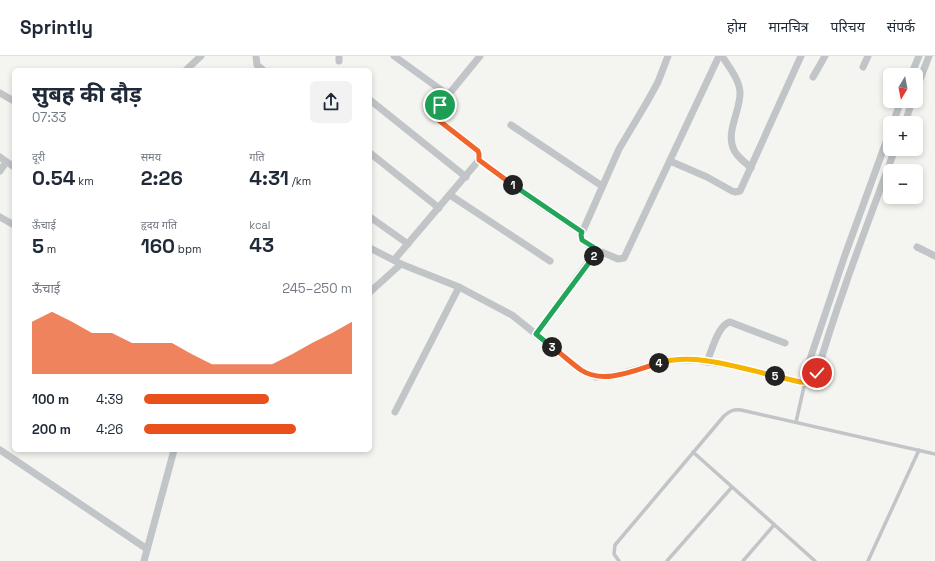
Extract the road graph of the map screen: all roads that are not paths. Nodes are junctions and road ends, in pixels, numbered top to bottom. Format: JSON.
{"nodes":[{"id":1,"x":201,"y":56,"type":"edge"},
{"id":2,"x":256,"y":56,"type":"edge"},
{"id":3,"x":394,"y":56,"type":"edge"},
{"id":4,"x":480,"y":56,"type":"edge"},
{"id":5,"x":668,"y":56,"type":"edge"},
{"id":6,"x":719,"y":56,"type":"edge"},
{"id":7,"x":722,"y":56,"type":"edge"},
{"id":8,"x":801,"y":56,"type":"edge"},
{"id":9,"x":825,"y":56,"type":"edge"},
{"id":10,"x":868,"y":56,"type":"edge"},
{"id":11,"x":919,"y":56,"type":"edge"},
{"id":12,"x":929,"y":56,"type":"edge"},
{"id":13,"x":863,"y":67,"type":"dead end"},
{"id":14,"x":188,"y":68,"type":"edge"},
{"id":15,"x":261,"y":68,"type":"edge"},
{"id":16,"x":914,"y":68,"type":"edge"},
{"id":17,"x":923,"y":72,"type":"edge"},
{"id":18,"x":813,"y":77,"type":"dead end"},
{"id":19,"x":0,"y":93,"type":"edge"},
{"id":20,"x":448,"y":95,"type":"junction"},
{"id":21,"x":12,"y":100,"type":"edge"},
{"id":22,"x":372,"y":102,"type":"edge"},
{"id":23,"x":510,"y":124,"type":"dead end"},
{"id":24,"x":883,"y":150,"type":"edge"},
{"id":25,"x":372,"y":155,"type":"edge"},
{"id":26,"x":892,"y":156,"type":"edge"},
{"id":27,"x":0,"y":157,"type":"edge"},
{"id":28,"x":479,"y":160,"type":"junction"},
{"id":29,"x":670,"y":161,"type":"junction"},
{"id":30,"x":6,"y":162,"type":"junction"},
{"id":31,"x":12,"y":166,"type":"edge"},
{"id":32,"x":751,"y":168,"type":"junction"},
{"id":33,"x":0,"y":171,"type":"edge"},
{"id":34,"x":466,"y":177,"type":"junction"},
{"id":35,"x":602,"y":186,"type":"junction"},
{"id":36,"x":450,"y":196,"type":"junction"},
{"id":37,"x":439,"y":208,"type":"junction"},
{"id":38,"x":0,"y":217,"type":"edge"},
{"id":39,"x":372,"y":218,"type":"edge"},
{"id":40,"x":12,"y":224,"type":"edge"},
{"id":41,"x":582,"y":232,"type":"junction"},
{"id":42,"x":408,"y":244,"type":"junction"},
{"id":43,"x":917,"y":247,"type":"dead end"},
{"id":44,"x":372,"y":249,"type":"edge"},
{"id":45,"x":598,"y":250,"type":"junction"},
{"id":46,"x":935,"y":256,"type":"edge"},
{"id":47,"x":550,"y":260,"type":"dead end"},
{"id":48,"x":398,"y":262,"type":"junction"},
{"id":49,"x":459,"y":287,"type":"junction"},
{"id":50,"x":372,"y":290,"type":"edge"},
{"id":51,"x":536,"y":334,"type":"junction"},
{"id":52,"x":785,"y":343,"type":"dead end"},
{"id":53,"x":707,"y":362,"type":"junction"},
{"id":54,"x":807,"y":380,"type":"junction"},
{"id":55,"x":395,"y":412,"type":"dead end"},
{"id":56,"x":796,"y":422,"type":"junction"},
{"id":57,"x":0,"y":450,"type":"edge"},
{"id":58,"x":919,"y":450,"type":"junction"},
{"id":59,"x":173,"y":452,"type":"edge"},
{"id":60,"x":693,"y":452,"type":"junction"},
{"id":61,"x":935,"y":454,"type":"edge"},
{"id":62,"x":732,"y":487,"type":"junction"},
{"id":63,"x":774,"y":524,"type":"junction"},
{"id":64,"x":147,"y":548,"type":"junction"},
{"id":65,"x":812,"y":560,"type":"edge"},
{"id":66,"x":144,"y":561,"type":"edge"},
{"id":67,"x":619,"y":561,"type":"edge"},
{"id":68,"x":667,"y":561,"type":"edge"},
{"id":69,"x":743,"y":561,"type":"edge"},
{"id":70,"x":868,"y":561,"type":"edge"}],
"edges":[{"from":1,"to":14,"type":"street"},
{"from":2,"to":15,"type":"street"},
{"from":3,"to":20,"type":"street"},
{"from":4,"to":20,"type":"street"},
{"from":5,"to":35,"type":"street"},
{"from":6,"to":29,"type":"street"},
{"from":7,"to":32,"type":"street"},
{"from":8,"to":32,"type":"street"},
{"from":9,"to":18,"type":"street"},
{"from":10,"to":13,"type":"street"},
{"from":11,"to":16,"type":"street"},
{"from":12,"to":17,"type":"street"},
{"from":19,"to":21,"type":"street"},
{"from":20,"to":28,"type":"street"},
{"from":22,"to":34,"type":"street"},
{"from":23,"to":35,"type":"street"},
{"from":24,"to":54,"type":"street"},
{"from":25,"to":37,"type":"street"},
{"from":26,"to":54,"type":"street"},
{"from":27,"to":30,"type":"street"},
{"from":28,"to":34,"type":"street"},
{"from":28,"to":41,"type":"street"},
{"from":29,"to":32,"type":"street"},
{"from":29,"to":45,"type":"street"},
{"from":30,"to":31,"type":"street"},
{"from":30,"to":33,"type":"street"},
{"from":34,"to":36,"type":"street"},
{"from":35,"to":41,"type":"street"},
{"from":36,"to":37,"type":"street"},
{"from":36,"to":47,"type":"street"},
{"from":37,"to":42,"type":"street"},
{"from":38,"to":40,"type":"street"},
{"from":39,"to":42,"type":"street"},
{"from":41,"to":45,"type":"street"},
{"from":42,"to":48,"type":"street"},
{"from":43,"to":46,"type":"street"},
{"from":44,"to":48,"type":"street"},
{"from":45,"to":51,"type":"street"},
{"from":48,"to":49,"type":"street"},
{"from":48,"to":50,"type":"street"},
{"from":49,"to":51,"type":"street"},
{"from":49,"to":55,"type":"street"},
{"from":51,"to":53,"type":"street"},
{"from":52,"to":53,"type":"street"},
{"from":53,"to":54,"type":"street"},
{"from":54,"to":56,"type":"lane"},
{"from":56,"to":58,"type":"lane"},
{"from":56,"to":60,"type":"lane"},
{"from":57,"to":64,"type":"street"},
{"from":58,"to":61,"type":"lane"},
{"from":58,"to":70,"type":"lane"},
{"from":59,"to":64,"type":"street"},
{"from":60,"to":62,"type":"lane"},
{"from":60,"to":67,"type":"lane"},
{"from":62,"to":63,"type":"lane"},
{"from":62,"to":68,"type":"lane"},
{"from":63,"to":65,"type":"lane"},
{"from":63,"to":69,"type":"lane"},
{"from":64,"to":66,"type":"street"}]}
